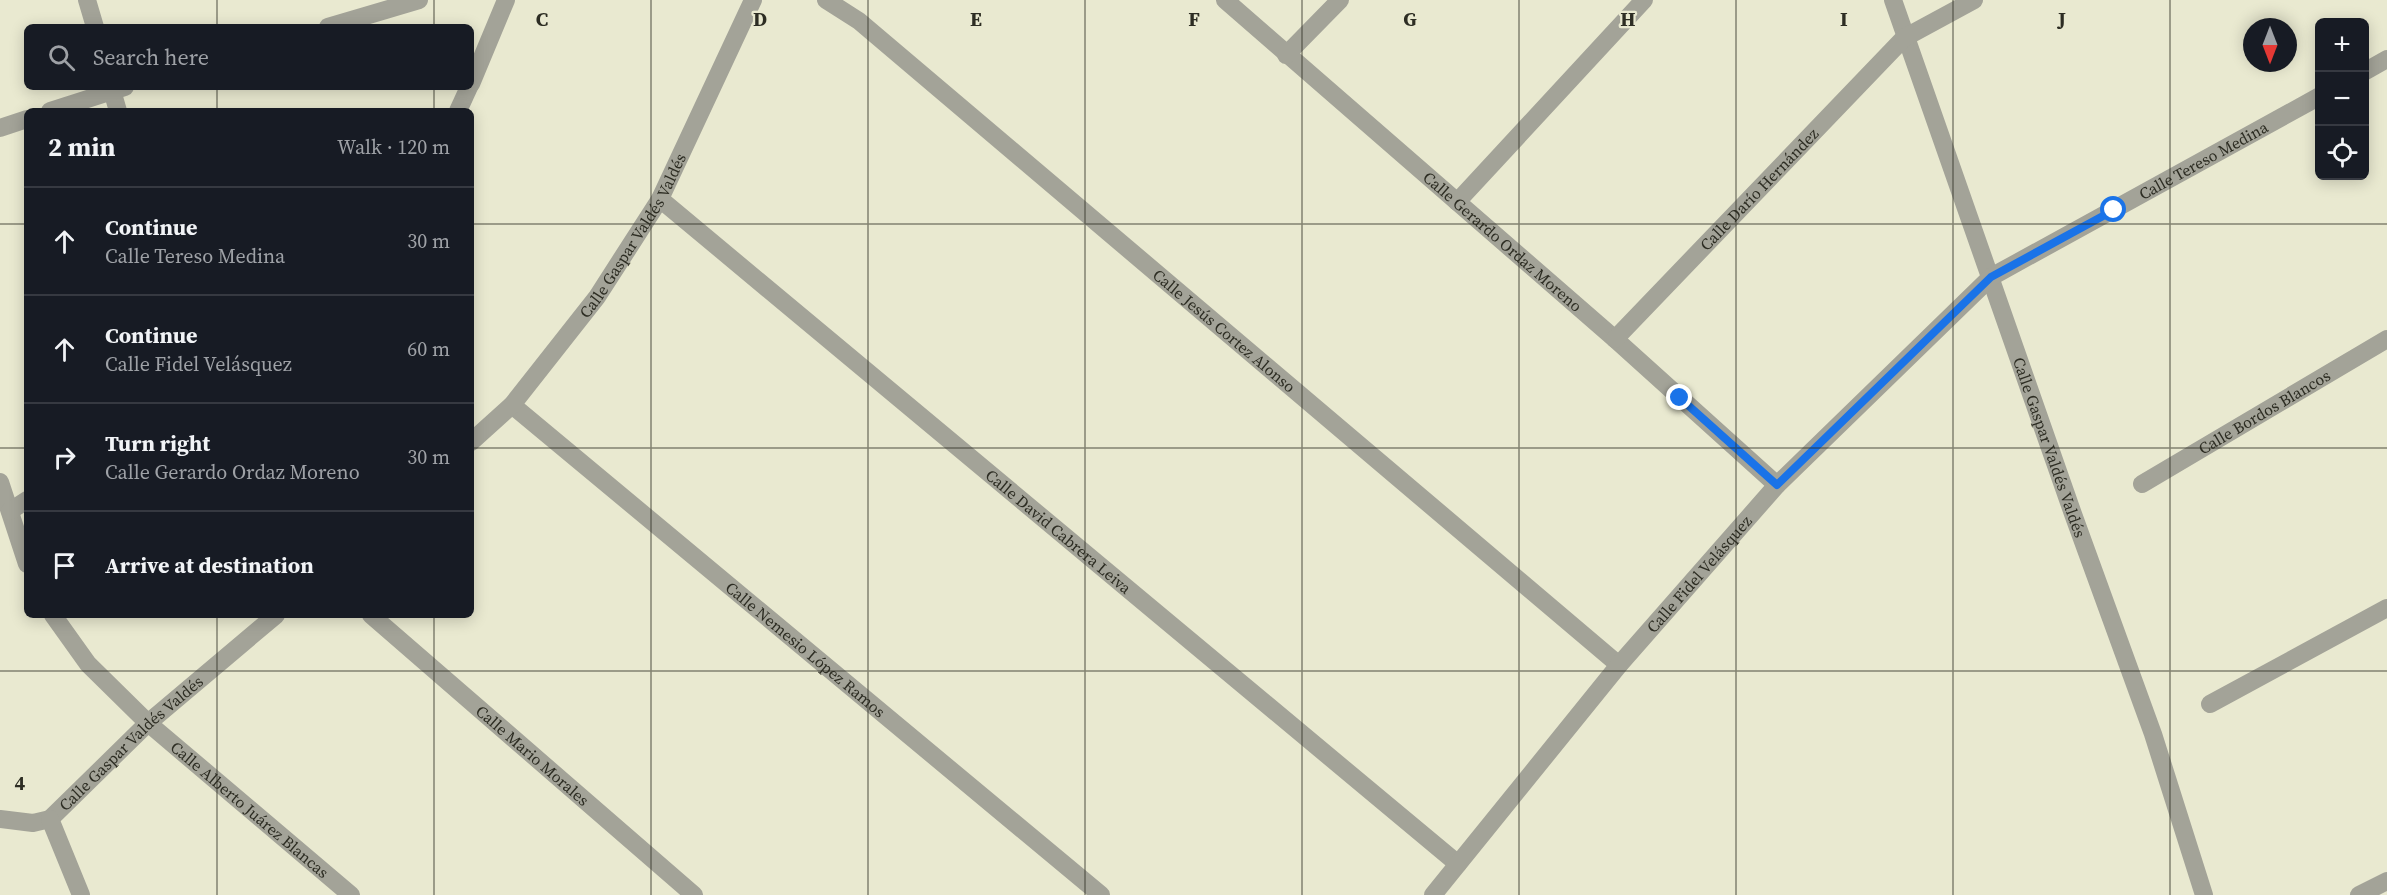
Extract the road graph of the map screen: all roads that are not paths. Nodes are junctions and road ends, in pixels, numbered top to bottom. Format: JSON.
{"nodes":[{"id":1,"x":87,"y":0,"type":"edge"},
{"id":2,"x":419,"y":0,"type":"edge"},
{"id":3,"x":506,"y":0,"type":"edge"},
{"id":4,"x":753,"y":0,"type":"edge"},
{"id":5,"x":826,"y":0,"type":"edge"},
{"id":6,"x":1225,"y":0,"type":"edge"},
{"id":7,"x":1340,"y":0,"type":"edge"},
{"id":8,"x":1644,"y":0,"type":"edge"},
{"id":9,"x":1893,"y":0,"type":"edge"},
{"id":10,"x":1974,"y":0,"type":"edge"},
{"id":11,"x":94,"y":24,"type":"edge"},
{"id":12,"x":338,"y":24,"type":"edge"},
{"id":13,"x":1904,"y":38,"type":"junction"},
{"id":14,"x":1286,"y":55,"type":"junction"},
{"id":15,"x":2387,"y":59,"type":"edge"},
{"id":16,"x":2369,"y":69,"type":"edge"},
{"id":17,"x":474,"y":76,"type":"edge"},
{"id":18,"x":110,"y":90,"type":"edge"},
{"id":19,"x":116,"y":90,"type":"edge"},
{"id":20,"x":468,"y":90,"type":"edge"},
{"id":21,"x":2315,"y":98,"type":"edge"},
{"id":22,"x":59,"y":108,"type":"edge"},
{"id":23,"x":118,"y":108,"type":"edge"},
{"id":24,"x":459,"y":108,"type":"edge"},
{"id":25,"x":24,"y":120,"type":"edge"},
{"id":26,"x":0,"y":128,"type":"edge"},
{"id":27,"x":660,"y":199,"type":"junction"},
{"id":28,"x":1457,"y":202,"type":"junction"},
{"id":29,"x":1991,"y":277,"type":"junction"},
{"id":30,"x":1615,"y":339,"type":"junction"},
{"id":31,"x":2387,"y":339,"type":"edge"},
{"id":32,"x":512,"y":405,"type":"junction"},
{"id":33,"x":474,"y":439,"type":"edge"},
{"id":34,"x":0,"y":482,"type":"edge"},
{"id":35,"x":2142,"y":484,"type":"dead end"},
{"id":36,"x":1777,"y":485,"type":"junction"},
{"id":37,"x":24,"y":502,"type":"edge"},
{"id":38,"x":10,"y":511,"type":"junction"},
{"id":39,"x":24,"y":555,"type":"edge"},
{"id":40,"x":2387,"y":608,"type":"edge"},
{"id":41,"x":54,"y":618,"type":"edge"},
{"id":42,"x":272,"y":618,"type":"edge"},
{"id":43,"x":374,"y":618,"type":"edge"},
{"id":44,"x":1619,"y":665,"type":"junction"},
{"id":45,"x":2210,"y":704,"type":"dead end"},
{"id":46,"x":148,"y":723,"type":"junction"},
{"id":47,"x":0,"y":819,"type":"edge"},
{"id":48,"x":50,"y":819,"type":"junction"},
{"id":49,"x":1458,"y":864,"type":"junction"},
{"id":50,"x":2387,"y":881,"type":"edge"},
{"id":51,"x":81,"y":895,"type":"edge"},
{"id":52,"x":351,"y":895,"type":"edge"},
{"id":53,"x":694,"y":895,"type":"edge"},
{"id":54,"x":1101,"y":895,"type":"edge"},
{"id":55,"x":1433,"y":895,"type":"edge"},
{"id":56,"x":2204,"y":895,"type":"edge"},
{"id":57,"x":2360,"y":895,"type":"edge"}],
"edges":[{"from":1,"to":11,"type":"street"},
{"from":2,"to":12,"type":"street"},
{"from":3,"to":17,"type":"street"},
{"from":4,"to":27,"type":"street","name":"Calle Gaspar Valdés Valdés"},
{"from":5,"to":44,"type":"street","name":"Calle Jesús Cortez Alonso"},
{"from":6,"to":14,"type":"street","name":"Calle Gerardo Ordaz Moreno"},
{"from":7,"to":14,"type":"street"},
{"from":8,"to":28,"type":"street"},
{"from":9,"to":13,"type":"street","name":"Calle Gaspar Valdés Valdés"},
{"from":10,"to":13,"type":"street","name":"Calle Darío Hernández"},
{"from":13,"to":29,"type":"street","name":"Calle Gaspar Valdés Valdés"},
{"from":13,"to":30,"type":"street","name":"Calle Darío Hernández"},
{"from":14,"to":28,"type":"street","name":"Calle Gerardo Ordaz Moreno"},
{"from":15,"to":16,"type":"street"},
{"from":18,"to":22,"type":"street"},
{"from":19,"to":23,"type":"street"},
{"from":20,"to":24,"type":"street"},
{"from":21,"to":29,"type":"street","name":"Calle Tereso Medina"},
{"from":25,"to":26,"type":"street"},
{"from":27,"to":32,"type":"street","name":"Calle Gaspar Valdés Valdés"},
{"from":27,"to":49,"type":"street","name":"Calle David Cabrera Leiva"},
{"from":28,"to":30,"type":"street","name":"Calle Gerardo Ordaz Moreno"},
{"from":29,"to":36,"type":"street","name":"Calle Fidel Velásquez"},
{"from":29,"to":56,"type":"street","name":"Calle Gaspar Valdés Valdés"},
{"from":30,"to":36,"type":"street","name":"Calle Gerardo Ordaz Moreno"},
{"from":31,"to":35,"type":"street","name":"Calle Bordos Blancos"},
{"from":32,"to":33,"type":"street","name":"Calle Gaspar Valdés Valdés"},
{"from":32,"to":54,"type":"street","name":"Calle Nemesio López Ramos"},
{"from":34,"to":38,"type":"street"},
{"from":36,"to":44,"type":"street","name":"Calle Fidel Velásquez"},
{"from":37,"to":38,"type":"street"},
{"from":38,"to":39,"type":"street"},
{"from":40,"to":45,"type":"street"},
{"from":41,"to":46,"type":"street","name":"Calle Alberto Juárez Blancas"},
{"from":42,"to":46,"type":"street","name":"Calle Gaspar Valdés Valdés"},
{"from":43,"to":53,"type":"street","name":"Calle Mario Morales"},
{"from":44,"to":49,"type":"street","name":"Calle Fidel Velásquez"},
{"from":46,"to":48,"type":"street","name":"Calle Gaspar Valdés Valdés"},
{"from":46,"to":52,"type":"street","name":"Calle Alberto Juárez Blancas"},
{"from":47,"to":48,"type":"street"},
{"from":48,"to":51,"type":"street","name":"Calle Gaspar Valdés Valdés"},
{"from":49,"to":55,"type":"street","name":"Calle Fidel Velásquez"},
{"from":50,"to":57,"type":"street"}]}
